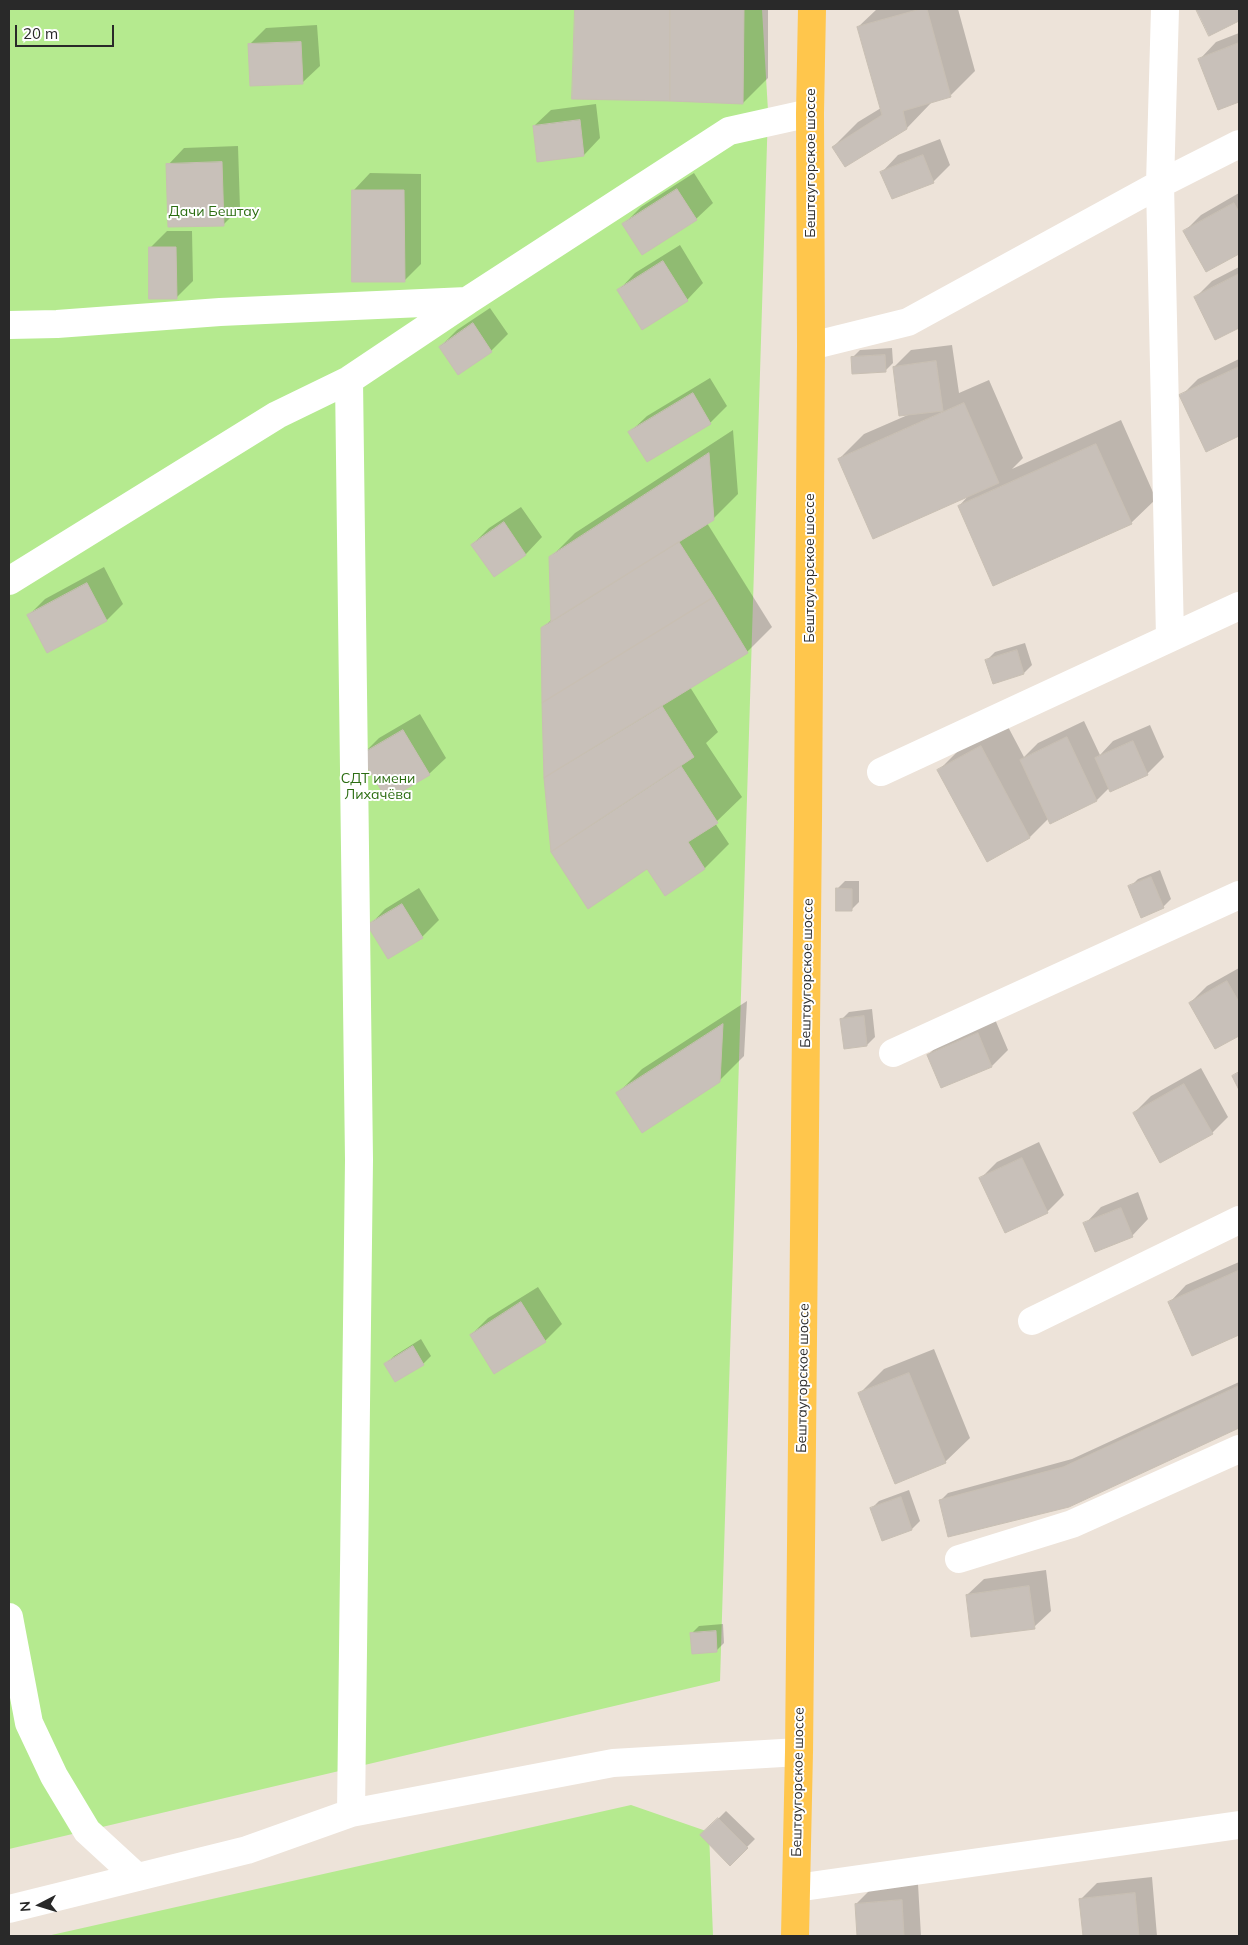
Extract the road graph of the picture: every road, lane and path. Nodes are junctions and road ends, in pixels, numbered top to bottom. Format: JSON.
{"nodes":[{"id":1,"x":812,"y":9,"type":"edge"},
{"id":2,"x":1165,"y":9,"type":"edge"},
{"id":3,"x":810,"y":113,"type":"junction"},
{"id":4,"x":1239,"y":144,"type":"edge"},
{"id":5,"x":1160,"y":184,"type":"junction"},
{"id":6,"x":467,"y":301,"type":"junction"},
{"id":7,"x":9,"y":325,"type":"edge"},
{"id":8,"x":811,"y":346,"type":"junction"},
{"id":9,"x":349,"y":380,"type":"junction"},
{"id":10,"x":9,"y":581,"type":"edge"},
{"id":11,"x":1239,"y":606,"type":"edge"},
{"id":12,"x":1170,"y":637,"type":"junction"},
{"id":13,"x":881,"y":772,"type":"dead end"},
{"id":14,"x":1239,"y":895,"type":"edge"},
{"id":15,"x":893,"y":1053,"type":"dead end"},
{"id":16,"x":1239,"y":1220,"type":"edge"},
{"id":17,"x":1032,"y":1321,"type":"dead end"},
{"id":18,"x":1239,"y":1449,"type":"edge"},
{"id":19,"x":959,"y":1560,"type":"dead end"},
{"id":20,"x":9,"y":1618,"type":"edge"},
{"id":21,"x":799,"y":1752,"type":"junction"},
{"id":22,"x":351,"y":1814,"type":"junction"},
{"id":23,"x":1239,"y":1825,"type":"edge"},
{"id":24,"x":136,"y":1877,"type":"junction"},
{"id":25,"x":796,"y":1888,"type":"junction"},
{"id":26,"x":9,"y":1909,"type":"edge"},
{"id":27,"x":795,"y":1936,"type":"edge"}],
"edges":[{"from":1,"to":3,"type":"main road","name":"Бештаугорское шоссе"},
{"from":2,"to":5,"type":"lane"},
{"from":3,"to":6,"type":"lane"},
{"from":3,"to":8,"type":"main road","name":"Бештаугорское шоссе"},
{"from":4,"to":5,"type":"lane"},
{"from":5,"to":8,"type":"lane"},
{"from":5,"to":12,"type":"lane"},
{"from":6,"to":7,"type":"lane"},
{"from":6,"to":9,"type":"lane"},
{"from":8,"to":21,"type":"main road","name":"Бештаугорское шоссе"},
{"from":9,"to":10,"type":"lane"},
{"from":9,"to":22,"type":"lane"},
{"from":11,"to":12,"type":"lane"},
{"from":12,"to":13,"type":"lane"},
{"from":14,"to":15,"type":"lane"},
{"from":16,"to":17,"type":"lane"},
{"from":18,"to":19,"type":"lane"},
{"from":20,"to":24,"type":"lane"},
{"from":21,"to":22,"type":"lane"},
{"from":21,"to":25,"type":"main road","name":"Бештаугорское шоссе"},
{"from":22,"to":24,"type":"lane"},
{"from":23,"to":25,"type":"lane"},
{"from":24,"to":26,"type":"lane"},
{"from":25,"to":27,"type":"main road","name":"Бештаугорское шоссе"}]}
